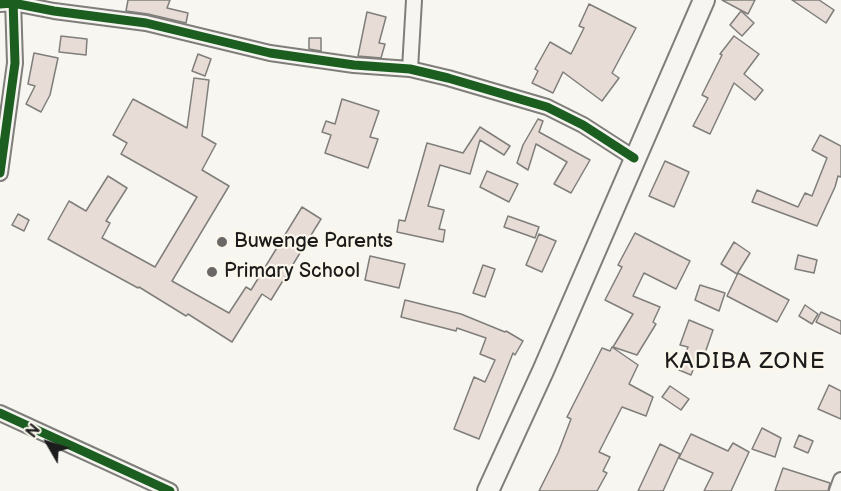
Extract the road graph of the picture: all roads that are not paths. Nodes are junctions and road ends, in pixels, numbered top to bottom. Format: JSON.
{"nodes":[{"id":1,"x":414,"y":0,"type":"edge"},
{"id":2,"x":704,"y":0,"type":"edge"},
{"id":3,"x":9,"y":3,"type":"edge"},
{"id":4,"x":410,"y":69,"type":"junction"},
{"id":5,"x":634,"y":158,"type":"junction"},
{"id":6,"x":0,"y":173,"type":"edge"},
{"id":7,"x":0,"y":413,"type":"edge"},
{"id":8,"x":841,"y":480,"type":"edge"},
{"id":9,"x":170,"y":491,"type":"edge"},
{"id":10,"x":488,"y":491,"type":"edge"},
{"id":11,"x":837,"y":491,"type":"edge"}],
"edges":[{"from":1,"to":4,"type":"street"},
{"from":2,"to":5,"type":"main road"},
{"from":3,"to":4,"type":"street"},
{"from":3,"to":6,"type":"street"},
{"from":4,"to":5,"type":"street"},
{"from":5,"to":10,"type":"main road"},
{"from":7,"to":9,"type":"street"},
{"from":8,"to":11,"type":"street"}]}
